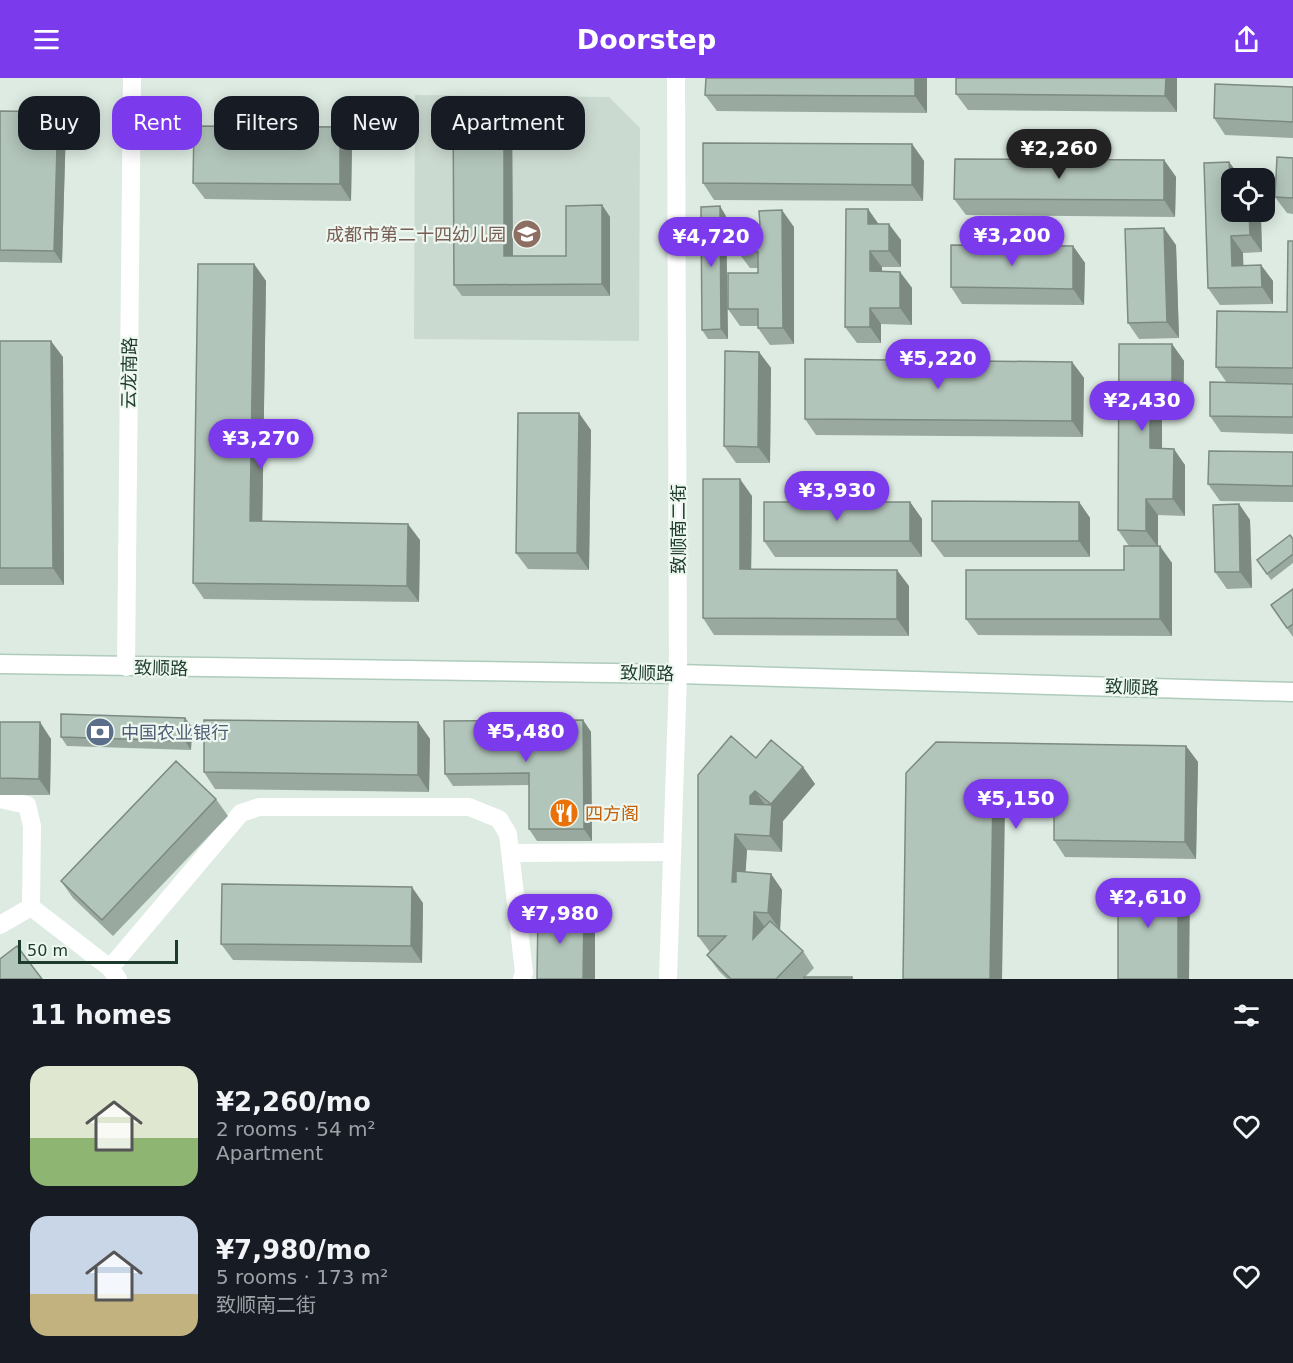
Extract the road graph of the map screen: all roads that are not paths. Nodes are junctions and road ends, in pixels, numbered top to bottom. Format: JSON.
{"nodes":[{"id":1,"x":132,"y":78,"type":"edge"},
{"id":2,"x":676,"y":78,"type":"edge"},
{"id":3,"x":0,"y":664,"type":"edge"},
{"id":4,"x":126,"y":667,"type":"junction"},
{"id":5,"x":678,"y":674,"type":"junction"},
{"id":6,"x":1293,"y":692,"type":"edge"},
{"id":7,"x":0,"y":799,"type":"edge"},
{"id":8,"x":671,"y":852,"type":"junction"},
{"id":9,"x":511,"y":853,"type":"junction"},
{"id":10,"x":31,"y":907,"type":"junction"},
{"id":11,"x":0,"y":925,"type":"edge"},
{"id":12,"x":114,"y":974,"type":"edge"},
{"id":13,"x":522,"y":979,"type":"edge"},
{"id":14,"x":668,"y":979,"type":"edge"}],
"edges":[{"from":1,"to":4,"type":"street","name":"云龙南路"},
{"from":2,"to":5,"type":"street","name":"致顺南二街"},
{"from":3,"to":4,"type":"street","name":"致顺路"},
{"from":4,"to":5,"type":"street","name":"致顺路"},
{"from":5,"to":6,"type":"street","name":"致顺路"},
{"from":5,"to":8,"type":"street","name":"致顺南二街"},
{"from":7,"to":10,"type":"street"},
{"from":8,"to":9,"type":"street"},
{"from":8,"to":14,"type":"street","name":"致顺南二街"},
{"from":9,"to":12,"type":"street"},
{"from":9,"to":13,"type":"street"},
{"from":10,"to":11,"type":"street"},
{"from":10,"to":12,"type":"street"}]}
